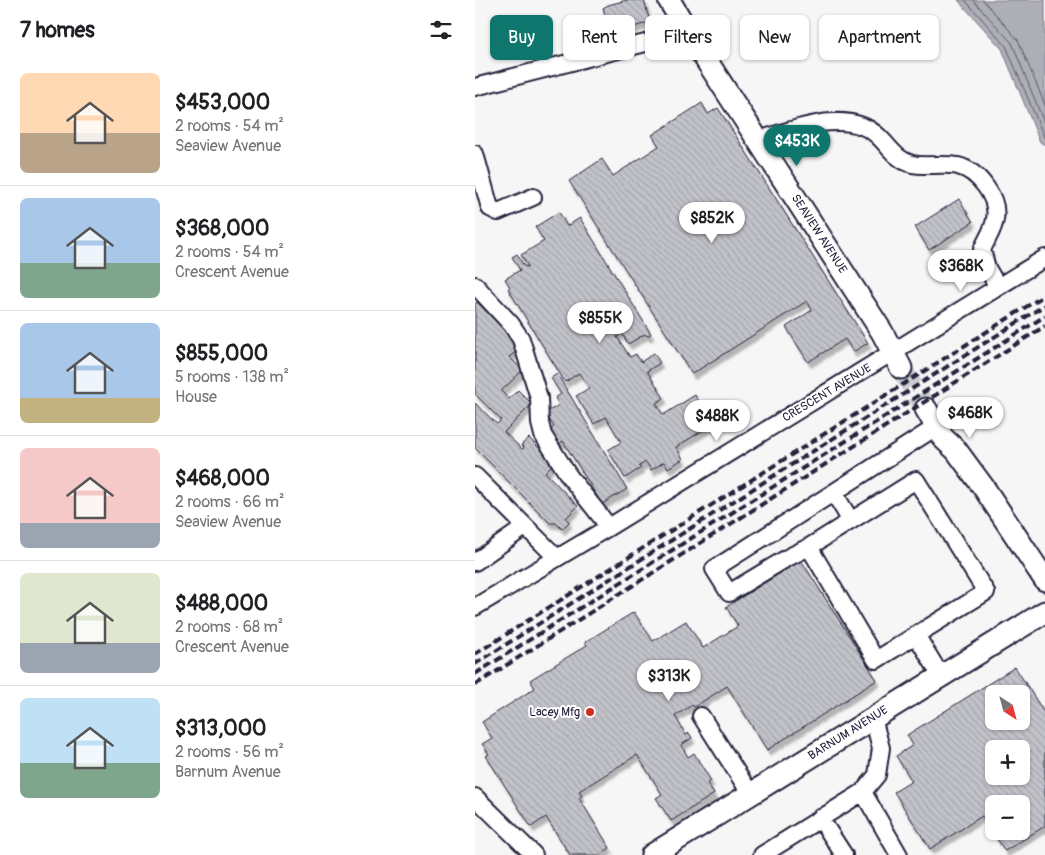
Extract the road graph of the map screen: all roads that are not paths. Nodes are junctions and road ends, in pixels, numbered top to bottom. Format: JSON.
{"nodes":[{"id":1,"x":669,"y":0,"type":"edge"},
{"id":2,"x":678,"y":15,"type":"edge"},
{"id":3,"x":645,"y":43,"type":"edge"},
{"id":4,"x":706,"y":60,"type":"edge"},
{"id":5,"x":475,"y":87,"type":"edge"},
{"id":6,"x":758,"y":140,"type":"junction"},
{"id":7,"x":475,"y":154,"type":"edge"},
{"id":8,"x":533,"y":198,"type":"dead end"},
{"id":9,"x":1045,"y":258,"type":"edge"},
{"id":10,"x":475,"y":285,"type":"edge"},
{"id":11,"x":998,"y":287,"type":"junction"},
{"id":12,"x":897,"y":360,"type":"junction"},
{"id":13,"x":931,"y":418,"type":"joint"},
{"id":14,"x":475,"y":476,"type":"edge"},
{"id":15,"x":834,"y":493,"type":"junction"},
{"id":16,"x":851,"y":521,"type":"junction"},
{"id":17,"x":525,"y":527,"type":"junction"},
{"id":18,"x":609,"y":527,"type":"junction"},
{"id":19,"x":809,"y":548,"type":"junction"},
{"id":20,"x":557,"y":558,"type":"junction"},
{"id":21,"x":475,"y":562,"type":"edge"},
{"id":22,"x":1045,"y":580,"type":"edge"},
{"id":23,"x":475,"y":607,"type":"edge"},
{"id":24,"x":1045,"y":612,"type":"edge"},
{"id":25,"x":916,"y":635,"type":"junction"},
{"id":26,"x":941,"y":676,"type":"junction"},
{"id":27,"x":701,"y":716,"type":"dead end"},
{"id":28,"x":873,"y":718,"type":"junction"},
{"id":29,"x":863,"y":792,"type":"junction"},
{"id":30,"x":750,"y":793,"type":"junction"},
{"id":31,"x":475,"y":797,"type":"edge"},
{"id":32,"x":821,"y":818,"type":"junction"},
{"id":33,"x":675,"y":849,"type":"edge"},
{"id":34,"x":533,"y":855,"type":"edge"},
{"id":35,"x":652,"y":855,"type":"edge"},
{"id":36,"x":762,"y":855,"type":"edge"},
{"id":37,"x":844,"y":855,"type":"edge"},
{"id":38,"x":899,"y":855,"type":"edge"}],
"edges":[{"from":1,"to":2,"type":"main road","name":"SEAVIEW AVENUE"},
{"from":3,"to":5,"type":"street"},
{"from":4,"to":6,"type":"main road","name":"SEAVIEW AVENUE"},
{"from":6,"to":11,"type":"street"},
{"from":6,"to":12,"type":"main road","name":"SEAVIEW AVENUE"},
{"from":7,"to":8,"type":"street"},
{"from":9,"to":11,"type":"street","name":"CRESCENT AVENUE"},
{"from":10,"to":18,"type":"street"},
{"from":11,"to":12,"type":"street","name":"CRESCENT AVENUE"},
{"from":12,"to":18,"type":"street","name":"CRESCENT AVENUE"},
{"from":13,"to":15,"type":"street"},
{"from":13,"to":22,"type":"main road"},
{"from":14,"to":17,"type":"street"},
{"from":15,"to":16,"type":"street"},
{"from":15,"to":19,"type":"street"},
{"from":16,"to":19,"type":"street"},
{"from":16,"to":25,"type":"street"},
{"from":17,"to":20,"type":"street"},
{"from":17,"to":21,"type":"street"},
{"from":18,"to":20,"type":"street","name":"CRESCENT AVENUE"},
{"from":19,"to":25,"type":"street"},
{"from":20,"to":23,"type":"street","name":"CRESCENT AVENUE"},
{"from":24,"to":26,"type":"main road","name":"BARNUM AVENUE"},
{"from":25,"to":26,"type":"street"},
{"from":26,"to":28,"type":"main road","name":"BARNUM AVENUE"},
{"from":27,"to":30,"type":"street"},
{"from":28,"to":29,"type":"street"},
{"from":28,"to":30,"type":"main road","name":"BARNUM AVENUE"},
{"from":29,"to":32,"type":"street"},
{"from":29,"to":38,"type":"street"},
{"from":30,"to":33,"type":"main road","name":"BARNUM AVENUE"},
{"from":31,"to":34,"type":"street"},
{"from":32,"to":36,"type":"street"},
{"from":32,"to":37,"type":"street"},
{"from":33,"to":35,"type":"main road","name":"BARNUM AVENUE"}]}
